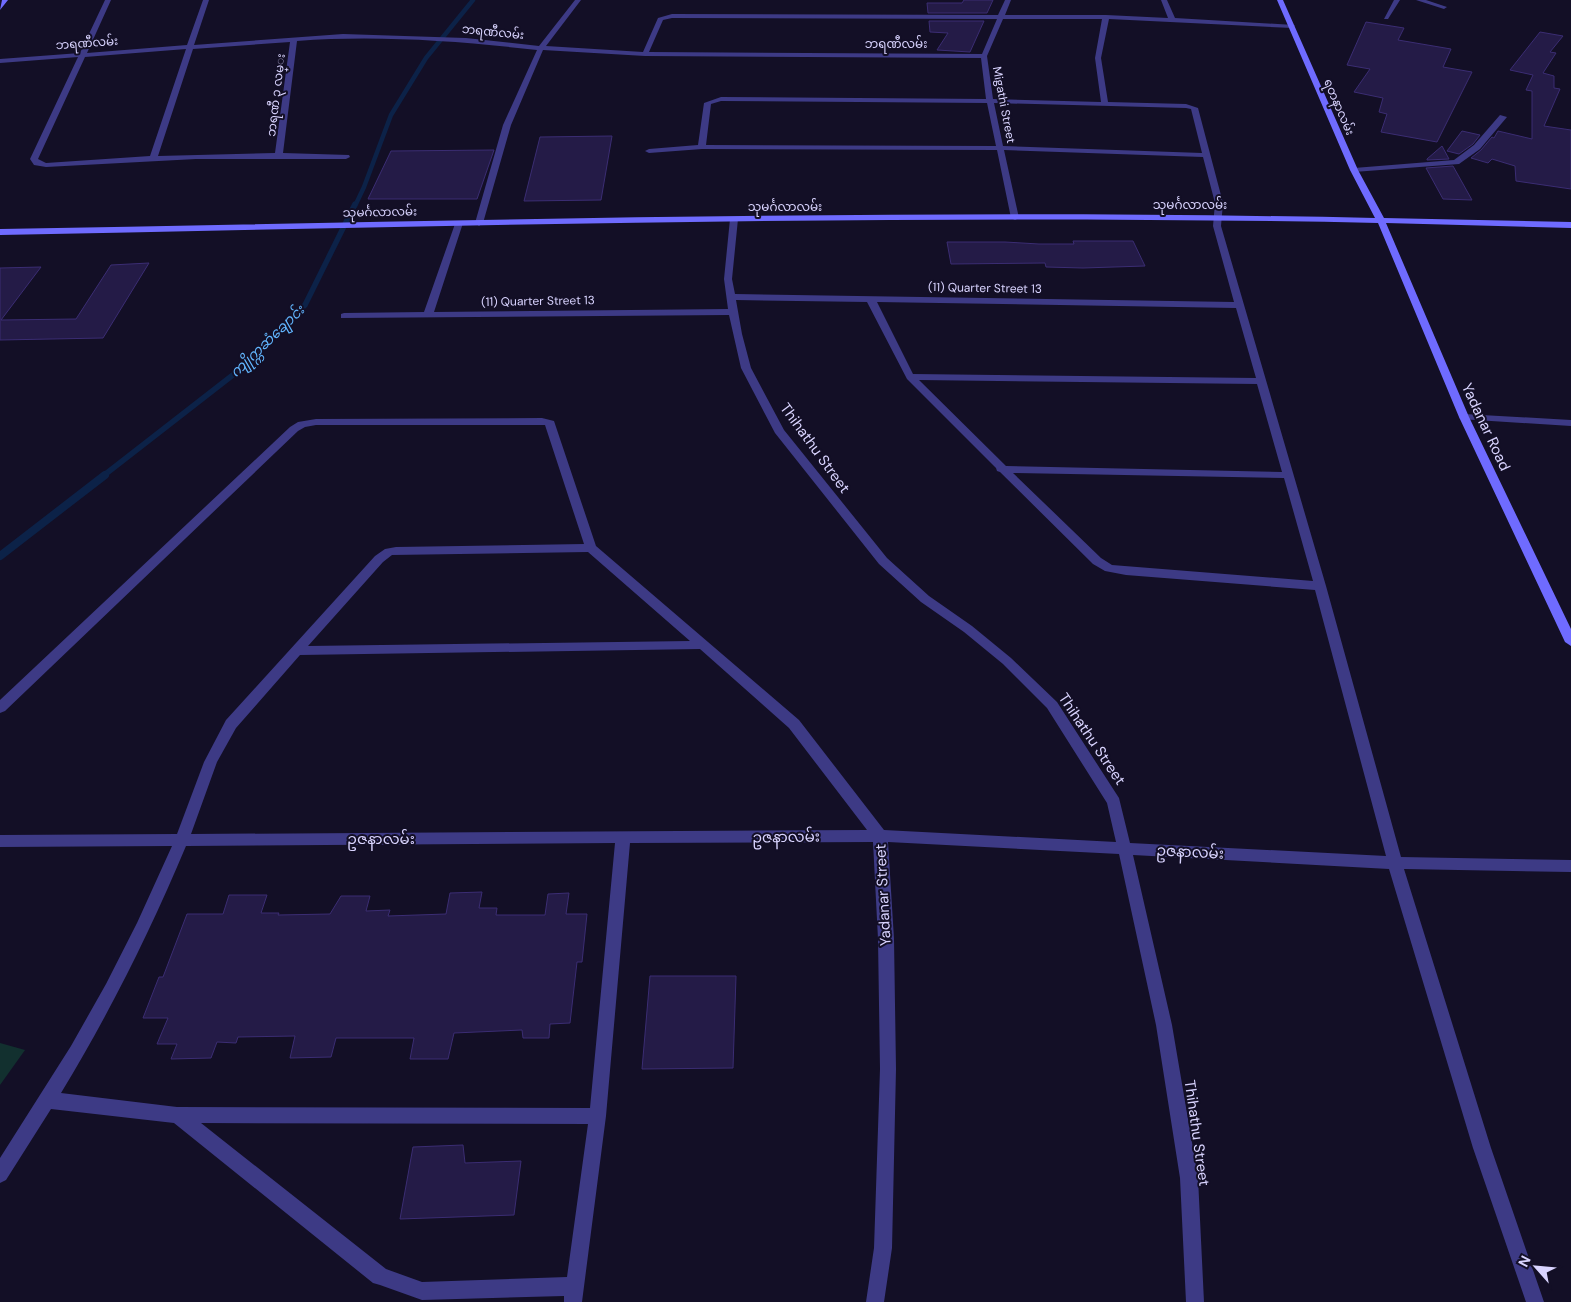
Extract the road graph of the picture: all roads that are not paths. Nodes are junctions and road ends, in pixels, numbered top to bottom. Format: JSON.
{"nodes":[{"id":1,"x":5,"y":0,"type":"edge"},
{"id":2,"x":108,"y":0,"type":"edge"},
{"id":3,"x":206,"y":0,"type":"edge"},
{"id":4,"x":578,"y":0,"type":"edge"},
{"id":5,"x":1008,"y":0,"type":"edge"},
{"id":6,"x":1164,"y":0,"type":"edge"},
{"id":7,"x":1280,"y":0,"type":"edge"},
{"id":8,"x":1397,"y":0,"type":"edge"},
{"id":9,"x":1419,"y":0,"type":"edge"},
{"id":10,"x":1444,"y":7,"type":"dead end"},
{"id":11,"x":0,"y":8,"type":"edge"},
{"id":12,"x":1001,"y":16,"type":"junction"},
{"id":13,"x":1106,"y":17,"type":"junction"},
{"id":14,"x":1386,"y":18,"type":"dead end"},
{"id":15,"x":1172,"y":19,"type":"junction"},
{"id":16,"x":1292,"y":26,"type":"junction"},
{"id":17,"x":294,"y":39,"type":"junction"},
{"id":18,"x":191,"y":46,"type":"junction"},
{"id":19,"x":540,"y":48,"type":"junction"},
{"id":20,"x":84,"y":54,"type":"junction"},
{"id":21,"x":645,"y":54,"type":"junction"},
{"id":22,"x":984,"y":56,"type":"junction"},
{"id":23,"x":0,"y":61,"type":"edge"},
{"id":24,"x":990,"y":101,"type":"junction"},
{"id":25,"x":1105,"y":104,"type":"junction"},
{"id":26,"x":1503,"y":117,"type":"dead end"},
{"id":27,"x":702,"y":147,"type":"junction"},
{"id":28,"x":1001,"y":148,"type":"junction"},
{"id":29,"x":649,"y":151,"type":"dead end"},
{"id":30,"x":280,"y":154,"type":"junction"},
{"id":31,"x":1206,"y":155,"type":"junction"},
{"id":32,"x":346,"y":157,"type":"dead end"},
{"id":33,"x":152,"y":158,"type":"junction"},
{"id":34,"x":1354,"y":170,"type":"junction"},
{"id":35,"x":1217,"y":217,"type":"junction"},
{"id":36,"x":1015,"y":218,"type":"junction"},
{"id":37,"x":734,"y":219,"type":"junction"},
{"id":38,"x":1381,"y":221,"type":"junction"},
{"id":39,"x":479,"y":222,"type":"junction"},
{"id":40,"x":459,"y":223,"type":"junction"},
{"id":41,"x":1571,"y":225,"type":"edge"},
{"id":42,"x":0,"y":232,"type":"edge"},
{"id":43,"x":730,"y":297,"type":"junction"},
{"id":44,"x":870,"y":298,"type":"junction"},
{"id":45,"x":1240,"y":306,"type":"junction"},
{"id":46,"x":733,"y":312,"type":"junction"},
{"id":47,"x":428,"y":315,"type":"junction"},
{"id":48,"x":344,"y":316,"type":"dead end"},
{"id":49,"x":910,"y":378,"type":"junction"},
{"id":50,"x":1261,"y":381,"type":"junction"},
{"id":51,"x":1464,"y":417,"type":"junction"},
{"id":52,"x":1571,"y":423,"type":"edge"},
{"id":53,"x":1002,"y":468,"type":"junction"},
{"id":54,"x":1287,"y":475,"type":"junction"},
{"id":55,"x":592,"y":548,"type":"junction"},
{"id":56,"x":1320,"y":586,"type":"junction"},
{"id":57,"x":1571,"y":642,"type":"edge"},
{"id":58,"x":703,"y":645,"type":"junction"},
{"id":59,"x":299,"y":651,"type":"junction"},
{"id":60,"x":0,"y":708,"type":"edge"},
{"id":61,"x":880,"y":836,"type":"junction"},
{"id":62,"x":623,"y":838,"type":"junction"},
{"id":63,"x":181,"y":840,"type":"junction"},
{"id":64,"x":0,"y":841,"type":"edge"},
{"id":65,"x":1124,"y":849,"type":"junction"},
{"id":66,"x":1395,"y":863,"type":"junction"},
{"id":67,"x":1571,"y":866,"type":"edge"},
{"id":68,"x":48,"y":1100,"type":"junction"},
{"id":69,"x":177,"y":1115,"type":"junction"},
{"id":70,"x":598,"y":1116,"type":"junction"},
{"id":71,"x":0,"y":1174,"type":"edge"},
{"id":72,"x":574,"y":1294,"type":"edge"},
{"id":73,"x":875,"y":1302,"type":"edge"},
{"id":74,"x":1195,"y":1302,"type":"edge"},
{"id":75,"x":1535,"y":1302,"type":"edge"}],
"edges":[{"from":1,"to":11,"type":"main road"},
{"from":2,"to":20,"type":"street"},
{"from":3,"to":18,"type":"street"},
{"from":4,"to":19,"type":"street"},
{"from":5,"to":12,"type":"street","name":"Migathi Street"},
{"from":6,"to":15,"type":"street"},
{"from":7,"to":16,"type":"main road","name":"ရတနာလမ်း"},
{"from":8,"to":14,"type":"street"},
{"from":9,"to":10,"type":"street"},
{"from":12,"to":13,"type":"street"},
{"from":12,"to":21,"type":"street"},
{"from":12,"to":22,"type":"street","name":"Migathi Street"},
{"from":13,"to":15,"type":"street"},
{"from":13,"to":25,"type":"street"},
{"from":15,"to":16,"type":"street"},
{"from":16,"to":34,"type":"main road","name":"ရတနာလမ်း"},
{"from":17,"to":18,"type":"street","name":"ဘရဏီလမ်း"},
{"from":17,"to":19,"type":"street","name":"ဘရဏီလမ်း"},
{"from":17,"to":30,"type":"street","name":"ဘရဏီ ၃ လမ္း"},
{"from":18,"to":20,"type":"street","name":"ဘရဏီလမ်း"},
{"from":18,"to":33,"type":"street"},
{"from":19,"to":21,"type":"street","name":"ဘရဏီလမ်း"},
{"from":19,"to":39,"type":"street"},
{"from":20,"to":23,"type":"street","name":"ဘရဏီလမ်း"},
{"from":20,"to":33,"type":"street"},
{"from":21,"to":22,"type":"street","name":"ဘရဏီလမ်း"},
{"from":22,"to":24,"type":"street","name":"Migathi Street"},
{"from":24,"to":25,"type":"street"},
{"from":24,"to":27,"type":"street"},
{"from":24,"to":28,"type":"street","name":"Migathi Street"},
{"from":25,"to":31,"type":"street"},
{"from":26,"to":34,"type":"street"},
{"from":27,"to":28,"type":"street"},
{"from":27,"to":29,"type":"street"},
{"from":28,"to":31,"type":"street"},
{"from":28,"to":36,"type":"street","name":"Migathi Street"},
{"from":30,"to":32,"type":"street"},
{"from":30,"to":33,"type":"street"},
{"from":31,"to":35,"type":"street"},
{"from":34,"to":38,"type":"main road","name":"ရတနာလမ်း"},
{"from":35,"to":36,"type":"main road","name":"သုမင်္ဂလာလမ်း"},
{"from":35,"to":38,"type":"main road","name":"သုမင်္ဂလာလမ်း"},
{"from":35,"to":45,"type":"street"},
{"from":36,"to":37,"type":"main road","name":"သုမင်္ဂလာလမ်း"},
{"from":37,"to":39,"type":"main road","name":"သုမင်္ဂလာလမ်း"},
{"from":37,"to":43,"type":"street","name":"Thihathu Street"},
{"from":38,"to":41,"type":"main road","name":"သုမင်္ဂလာလမ်း"},
{"from":38,"to":51,"type":"main road","name":"Yadanar Road"},
{"from":39,"to":40,"type":"main road","name":"သုမင်္ဂလာလမ်း"},
{"from":40,"to":42,"type":"main road","name":"သုမင်္ဂလာလမ်း"},
{"from":40,"to":47,"type":"street"},
{"from":43,"to":44,"type":"street","name":"(11) Quarter Street 13"},
{"from":43,"to":46,"type":"street","name":"Thihathu Street"},
{"from":44,"to":45,"type":"street","name":"(11) Quarter Street 13"},
{"from":44,"to":49,"type":"street"},
{"from":45,"to":50,"type":"street"},
{"from":46,"to":47,"type":"street","name":"(11) Quarter Street 13"},
{"from":46,"to":65,"type":"street","name":"Thihathu Street"},
{"from":47,"to":48,"type":"street","name":"(11) Quarter Street 13"},
{"from":49,"to":50,"type":"street"},
{"from":49,"to":53,"type":"street"},
{"from":50,"to":54,"type":"street"},
{"from":51,"to":52,"type":"street"},
{"from":51,"to":57,"type":"main road","name":"Yadanar Road"},
{"from":53,"to":54,"type":"street"},
{"from":53,"to":56,"type":"street"},
{"from":54,"to":56,"type":"street"},
{"from":55,"to":58,"type":"street","name":"Yadanar Street"},
{"from":55,"to":59,"type":"street"},
{"from":55,"to":60,"type":"street"},
{"from":56,"to":66,"type":"street"},
{"from":58,"to":59,"type":"street"},
{"from":58,"to":61,"type":"street","name":"Yadanar Street"},
{"from":59,"to":63,"type":"street"},
{"from":61,"to":62,"type":"street","name":"ဥဇနာလမ်း"},
{"from":61,"to":65,"type":"street","name":"ဥဇနာလမ်း"},
{"from":61,"to":73,"type":"street","name":"Yadanar Street"},
{"from":62,"to":63,"type":"street","name":"ဥဇနာလမ်း"},
{"from":62,"to":70,"type":"street"},
{"from":63,"to":64,"type":"street","name":"ဥဇနာလမ်း"},
{"from":63,"to":68,"type":"street"},
{"from":65,"to":66,"type":"street","name":"ဥဇနာလမ်း"},
{"from":65,"to":74,"type":"street","name":"Thihathu Street"},
{"from":66,"to":67,"type":"street","name":"ဥဇနာလမ်း"},
{"from":66,"to":75,"type":"street"},
{"from":68,"to":69,"type":"street"},
{"from":68,"to":71,"type":"street"},
{"from":69,"to":70,"type":"street"},
{"from":69,"to":72,"type":"street"},
{"from":70,"to":72,"type":"street"}]}
